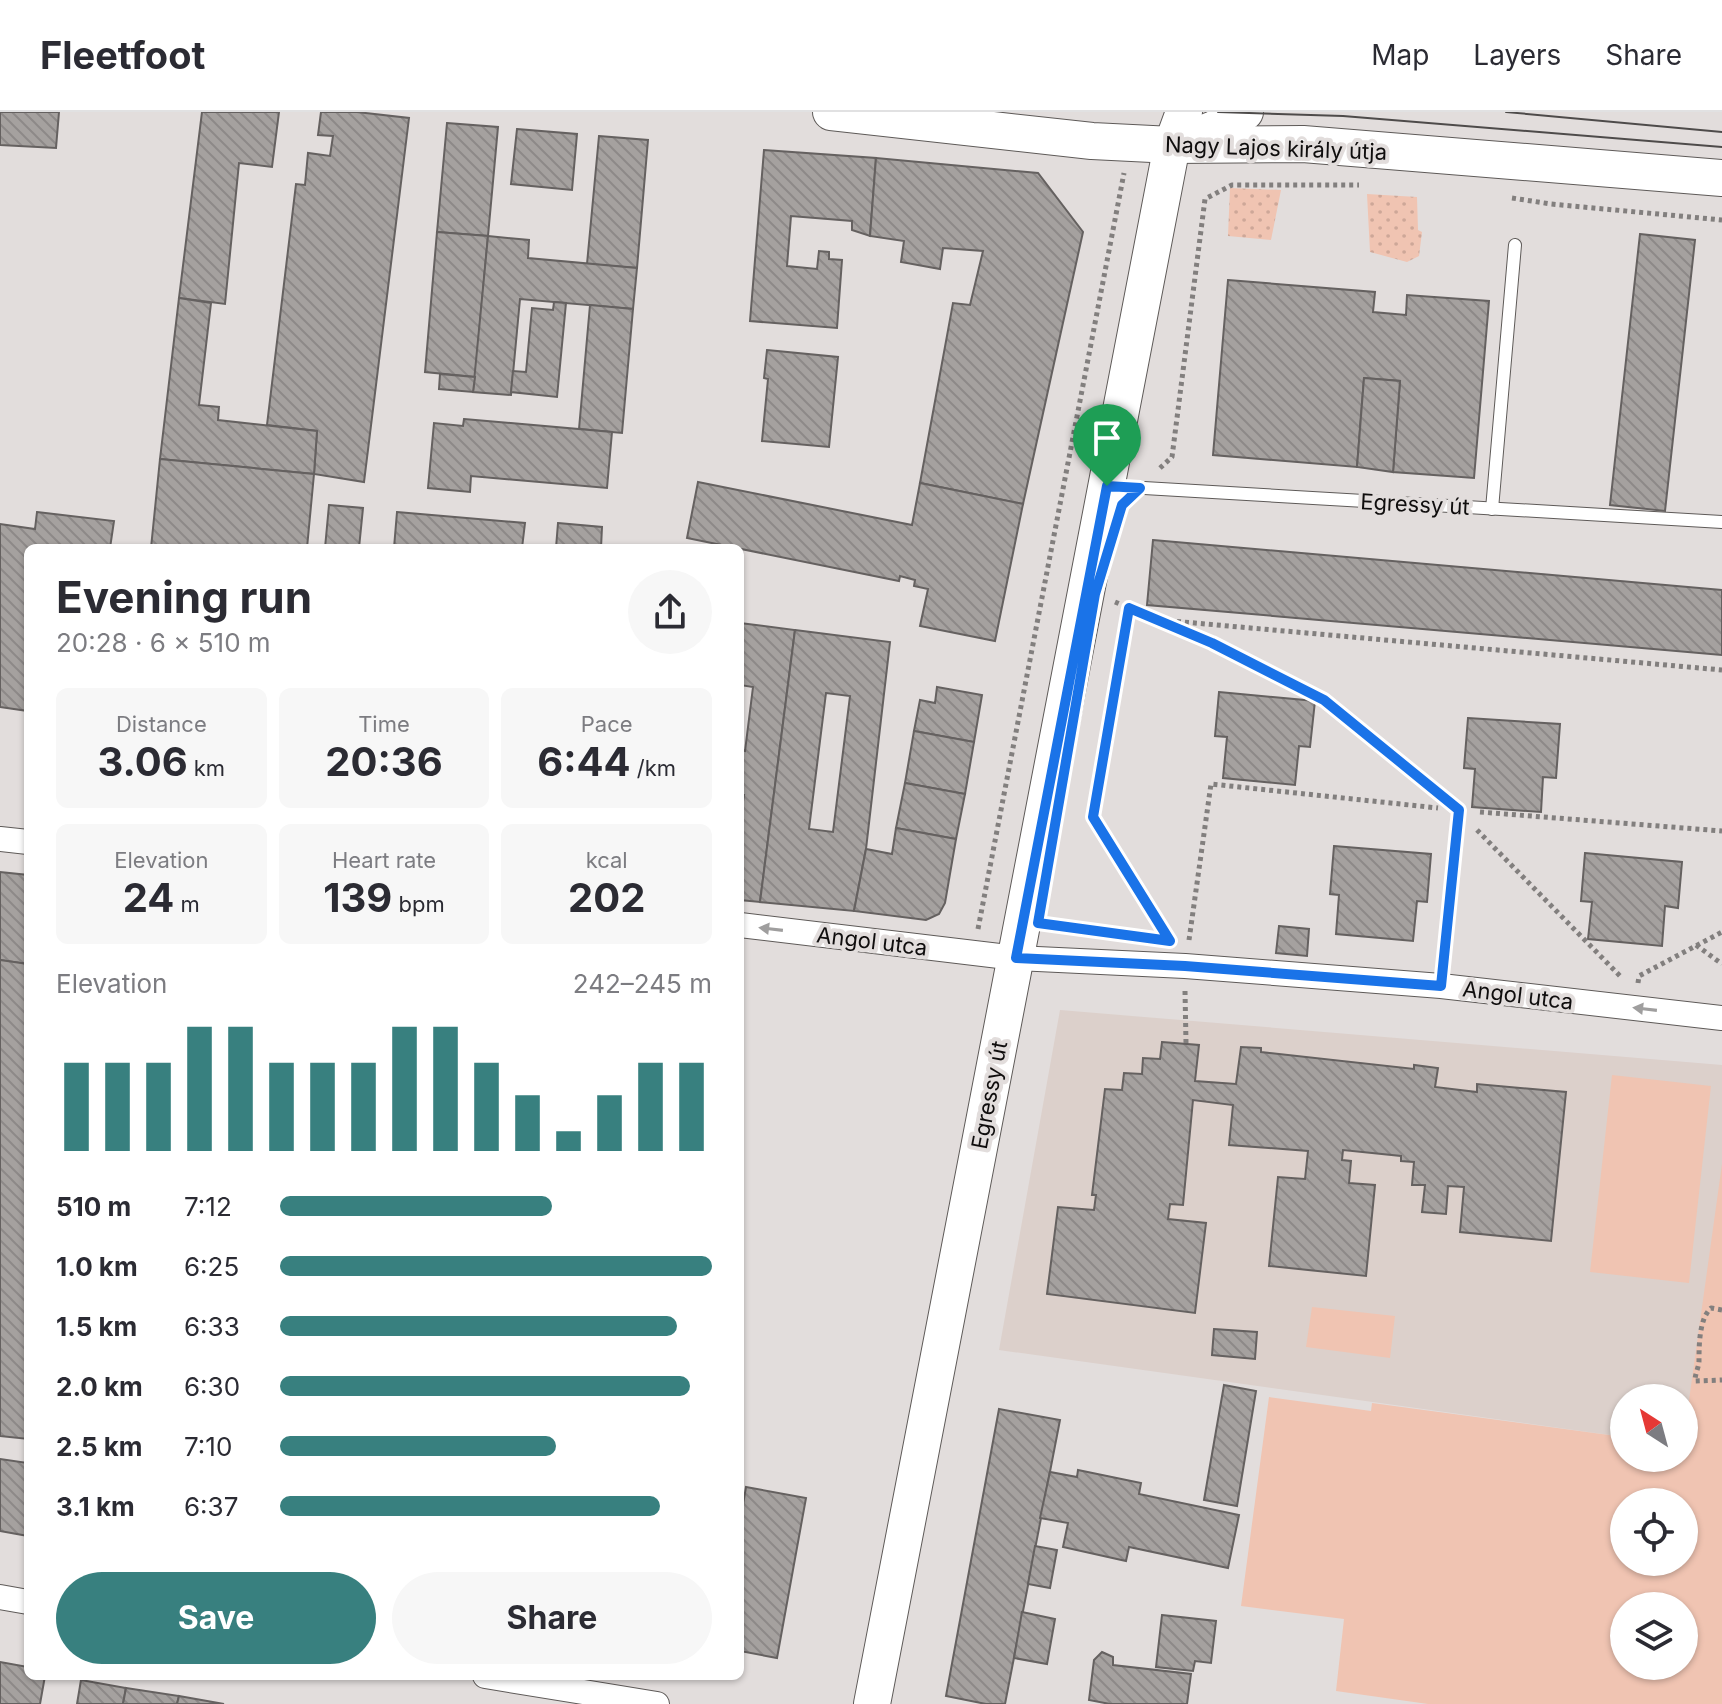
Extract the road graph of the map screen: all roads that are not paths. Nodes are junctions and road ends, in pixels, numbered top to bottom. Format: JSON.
{"nodes":[{"id":1,"x":831,"y":112,"type":"edge"},
{"id":2,"x":1245,"y":112,"type":"edge"},
{"id":3,"x":1178,"y":128,"type":"edge"},
{"id":4,"x":1722,"y":178,"type":"edge"},
{"id":5,"x":1515,"y":245,"type":"dead end"},
{"id":6,"x":1124,"y":487,"type":"junction"},
{"id":7,"x":1492,"y":509,"type":"junction"},
{"id":8,"x":1722,"y":522,"type":"edge"},
{"id":9,"x":1459,"y":810,"type":"road end"},
{"id":10,"x":0,"y":839,"type":"edge"},
{"id":11,"x":24,"y":842,"type":"edge"},
{"id":12,"x":744,"y":925,"type":"edge"},
{"id":13,"x":1016,"y":958,"type":"junction"},
{"id":14,"x":1441,"y":986,"type":"junction"},
{"id":15,"x":1722,"y":1018,"type":"edge"},
{"id":16,"x":0,"y":1597,"type":"edge"},
{"id":17,"x":24,"y":1601,"type":"edge"},
{"id":18,"x":510,"y":1680,"type":"edge"},
{"id":19,"x":657,"y":1704,"type":"edge"},
{"id":20,"x":872,"y":1704,"type":"edge"}],
"edges":[{"from":1,"to":3,"type":"street","name":"Nagy Lajos király útja"},
{"from":2,"to":3,"type":"street"},
{"from":3,"to":4,"type":"street","name":"Nagy Lajos király útja"},
{"from":3,"to":6,"type":"street","name":"Egressy út"},
{"from":5,"to":7,"type":"lane"},
{"from":6,"to":7,"type":"lane","name":"Egressy út"},
{"from":6,"to":13,"type":"street","name":"Egressy út"},
{"from":7,"to":8,"type":"lane","name":"Egressy út"},
{"from":9,"to":14,"type":"lane"},
{"from":10,"to":11,"type":"street"},
{"from":13,"to":12,"type":"street","name":"Angol utca","one_way":true},
{"from":13,"to":14,"type":"street","name":"Angol utca"},
{"from":13,"to":20,"type":"street","name":"Egressy út"},
{"from":15,"to":14,"type":"street","name":"Angol utca","one_way":true},
{"from":16,"to":17,"type":"street"},
{"from":18,"to":19,"type":"street"}]}
